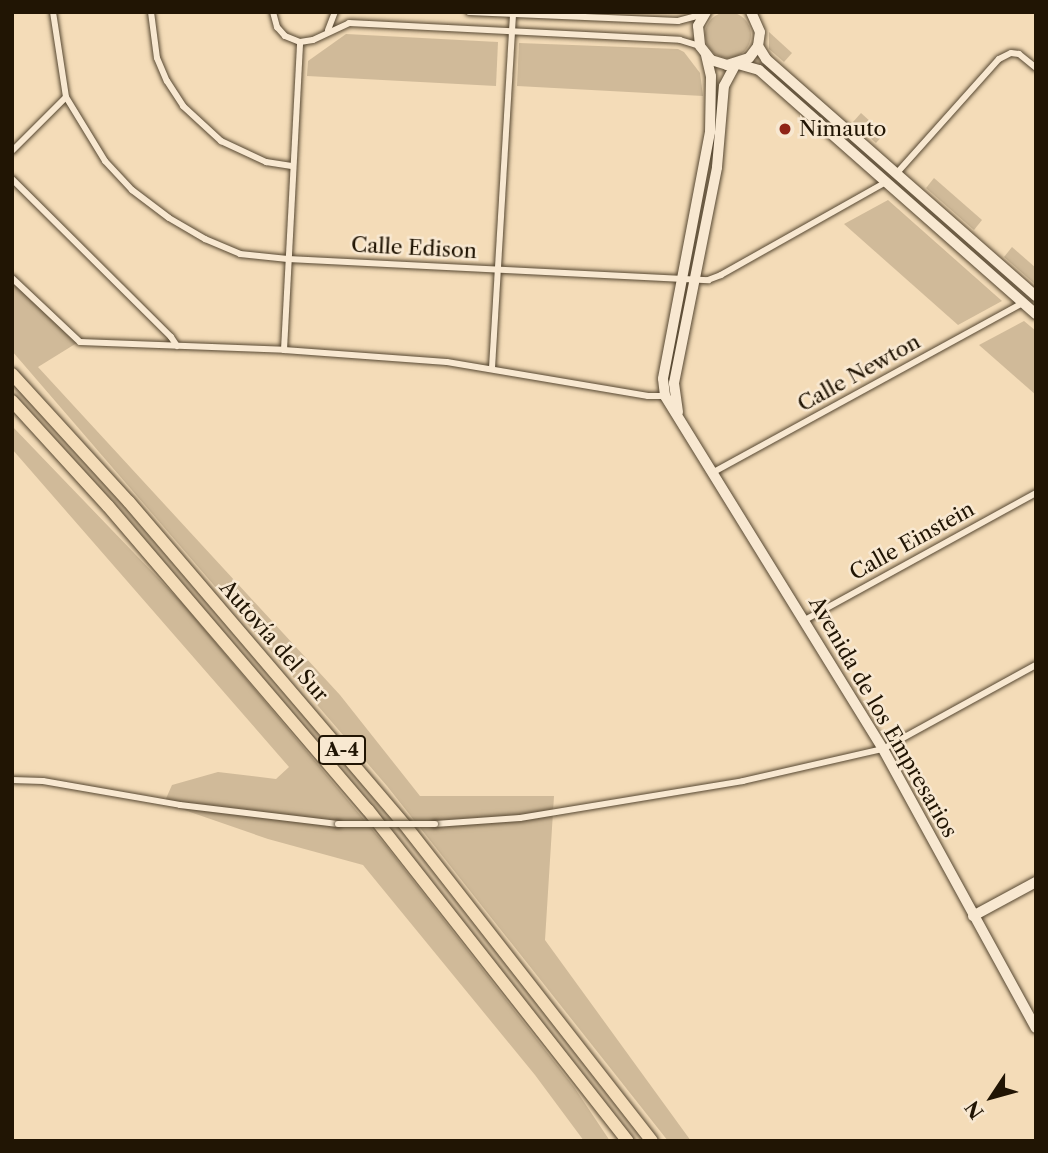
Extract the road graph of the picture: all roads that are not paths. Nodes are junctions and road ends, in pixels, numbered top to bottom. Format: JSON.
{"nodes":[{"id":1,"x":53,"y":12,"type":"edge"},
{"id":2,"x":151,"y":12,"type":"edge"},
{"id":3,"x":273,"y":12,"type":"edge"},
{"id":4,"x":335,"y":12,"type":"edge"},
{"id":5,"x":469,"y":12,"type":"edge"},
{"id":6,"x":751,"y":12,"type":"edge"},
{"id":7,"x":706,"y":13,"type":"edge"},
{"id":8,"x":513,"y":14,"type":"edge"},
{"id":9,"x":327,"y":32,"type":"junction"},
{"id":10,"x":512,"y":32,"type":"junction"},
{"id":11,"x":300,"y":42,"type":"junction"},
{"id":12,"x":758,"y":46,"type":"junction"},
{"id":13,"x":703,"y":51,"type":"junction"},
{"id":14,"x":737,"y":64,"type":"junction"},
{"id":15,"x":1036,"y":68,"type":"edge"},
{"id":16,"x":66,"y":97,"type":"junction"},
{"id":17,"x":12,"y":151,"type":"edge"},
{"id":18,"x":292,"y":166,"type":"junction"},
{"id":19,"x":896,"y":174,"type":"junction"},
{"id":20,"x":12,"y":179,"type":"edge"},
{"id":21,"x":886,"y":182,"type":"junction"},
{"id":22,"x":288,"y":259,"type":"junction"},
{"id":23,"x":496,"y":269,"type":"junction"},
{"id":24,"x":682,"y":276,"type":"junction"},
{"id":25,"x":12,"y":278,"type":"edge"},
{"id":26,"x":694,"y":279,"type":"junction"},
{"id":27,"x":1036,"y":296,"type":"edge"},
{"id":28,"x":1023,"y":303,"type":"junction"},
{"id":29,"x":1036,"y":314,"type":"edge"},
{"id":30,"x":177,"y":346,"type":"junction"},
{"id":31,"x":284,"y":350,"type":"junction"},
{"id":32,"x":492,"y":368,"type":"junction"},
{"id":33,"x":12,"y":374,"type":"edge"},
{"id":34,"x":665,"y":396,"type":"junction"},
{"id":35,"x":12,"y":401,"type":"edge"},
{"id":36,"x":686,"y":432,"type":"junction"},
{"id":37,"x":712,"y":473,"type":"junction"},
{"id":38,"x":1036,"y":493,"type":"edge"},
{"id":39,"x":805,"y":620,"type":"junction"},
{"id":40,"x":1036,"y":665,"type":"edge"},
{"id":41,"x":883,"y":749,"type":"junction"},
{"id":42,"x":12,"y":779,"type":"edge"},
{"id":43,"x":1036,"y":882,"type":"edge"},
{"id":44,"x":973,"y":916,"type":"junction"},
{"id":45,"x":1036,"y":1028,"type":"edge"},
{"id":46,"x":628,"y":1141,"type":"edge"},
{"id":47,"x":652,"y":1141,"type":"edge"}],
"edges":[{"from":1,"to":16,"type":"street","name":"Calle Edison"},
{"from":2,"to":18,"type":"street"},
{"from":3,"to":11,"type":"street"},
{"from":4,"to":9,"type":"street"},
{"from":5,"to":8,"type":"street"},
{"from":6,"to":12,"type":"street"},
{"from":7,"to":8,"type":"street"},
{"from":7,"to":13,"type":"street"},
{"from":8,"to":10,"type":"street"},
{"from":9,"to":10,"type":"street"},
{"from":9,"to":11,"type":"street"},
{"from":10,"to":13,"type":"street"},
{"from":10,"to":23,"type":"street"},
{"from":11,"to":18,"type":"street"},
{"from":12,"to":14,"type":"street"},
{"from":12,"to":19,"type":"street"},
{"from":13,"to":14,"type":"street"},
{"from":13,"to":24,"type":"street"},
{"from":14,"to":21,"type":"street"},
{"from":14,"to":26,"type":"street","name":"Avenida de los Empresarios"},
{"from":15,"to":19,"type":"street"},
{"from":16,"to":17,"type":"street"},
{"from":16,"to":22,"type":"street","name":"Calle Edison"},
{"from":18,"to":22,"type":"street"},
{"from":19,"to":27,"type":"street"},
{"from":20,"to":30,"type":"street"},
{"from":21,"to":26,"type":"street","name":"Calle Edison"},
{"from":21,"to":28,"type":"street"},
{"from":22,"to":23,"type":"street","name":"Calle Edison"},
{"from":22,"to":31,"type":"street"},
{"from":23,"to":24,"type":"street","name":"Calle Edison"},
{"from":23,"to":32,"type":"street"},
{"from":24,"to":26,"type":"street","name":"Calle Edison"},
{"from":24,"to":34,"type":"street"},
{"from":25,"to":30,"type":"street"},
{"from":26,"to":36,"type":"street","name":"Avenida de los Empresarios"},
{"from":28,"to":29,"type":"street"},
{"from":28,"to":37,"type":"street","name":"Calle Newton"},
{"from":30,"to":31,"type":"street"},
{"from":31,"to":32,"type":"street"},
{"from":32,"to":34,"type":"street"},
{"from":33,"to":47,"type":"highway","name":"Autovía del Sur","number":"A-4"},
{"from":34,"to":36,"type":"street","name":"Avenida de los Empresarios"},
{"from":35,"to":46,"type":"highway","name":"Autovía del Sur","number":"A-4"},
{"from":36,"to":37,"type":"street","name":"Avenida de los Empresarios"},
{"from":37,"to":39,"type":"street","name":"Avenida de los Empresarios"},
{"from":38,"to":39,"type":"street","name":"Calle Einstein"},
{"from":39,"to":41,"type":"street","name":"Avenida de los Empresarios"},
{"from":40,"to":41,"type":"street"},
{"from":41,"to":42,"type":"street","bridge":true},
{"from":41,"to":44,"type":"street","name":"Avenida de los Empresarios"},
{"from":43,"to":44,"type":"street"},
{"from":44,"to":45,"type":"street","name":"Avenida de los Empresarios"}]}
